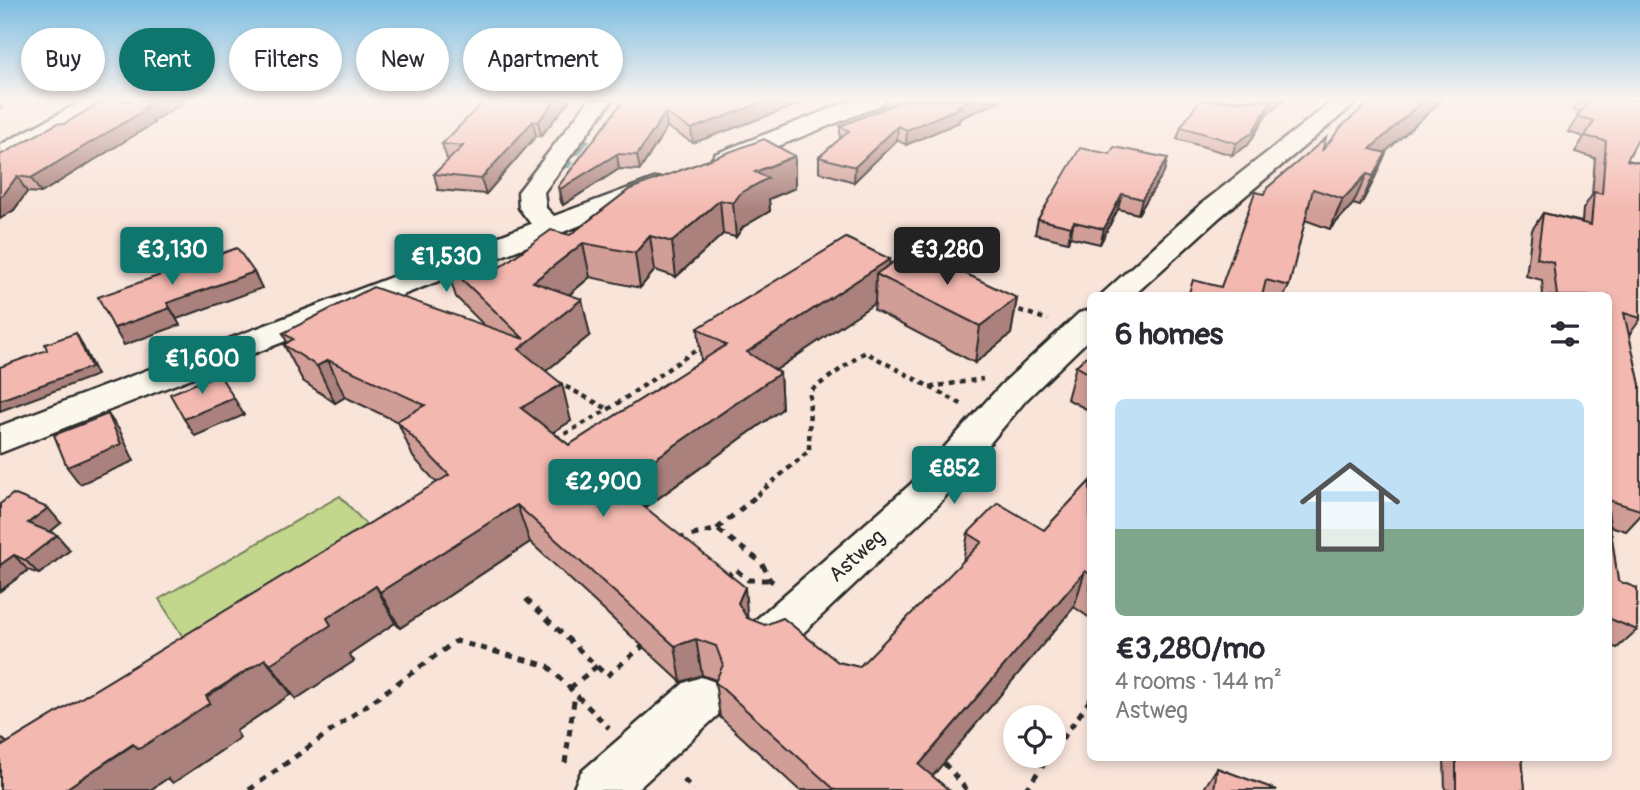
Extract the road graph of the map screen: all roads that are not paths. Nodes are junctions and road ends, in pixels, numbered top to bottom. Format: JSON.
{"nodes":[{"id":1,"x":37,"y":137,"type":"edge"},
{"id":2,"x":573,"y":137,"type":"edge"},
{"id":3,"x":781,"y":137,"type":"edge"},
{"id":4,"x":1302,"y":137,"type":"edge"},
{"id":5,"x":0,"y":154,"type":"edge"},
{"id":6,"x":550,"y":227,"type":"junction"},
{"id":7,"x":1119,"y":292,"type":"edge"},
{"id":8,"x":1087,"y":323,"type":"edge"},
{"id":9,"x":0,"y":440,"type":"edge"},
{"id":10,"x":767,"y":638,"type":"edge"},
{"id":11,"x":701,"y":699,"type":"dead end"},
{"id":12,"x":582,"y":780,"type":"edge"}],
"edges":[{"from":1,"to":5,"type":"street"},
{"from":2,"to":6,"type":"street"},
{"from":3,"to":6,"type":"street"},
{"from":4,"to":7,"type":"street"},
{"from":6,"to":9,"type":"street"},
{"from":8,"to":10,"type":"street","name":"Astweg"},
{"from":11,"to":12,"type":"street"}]}
